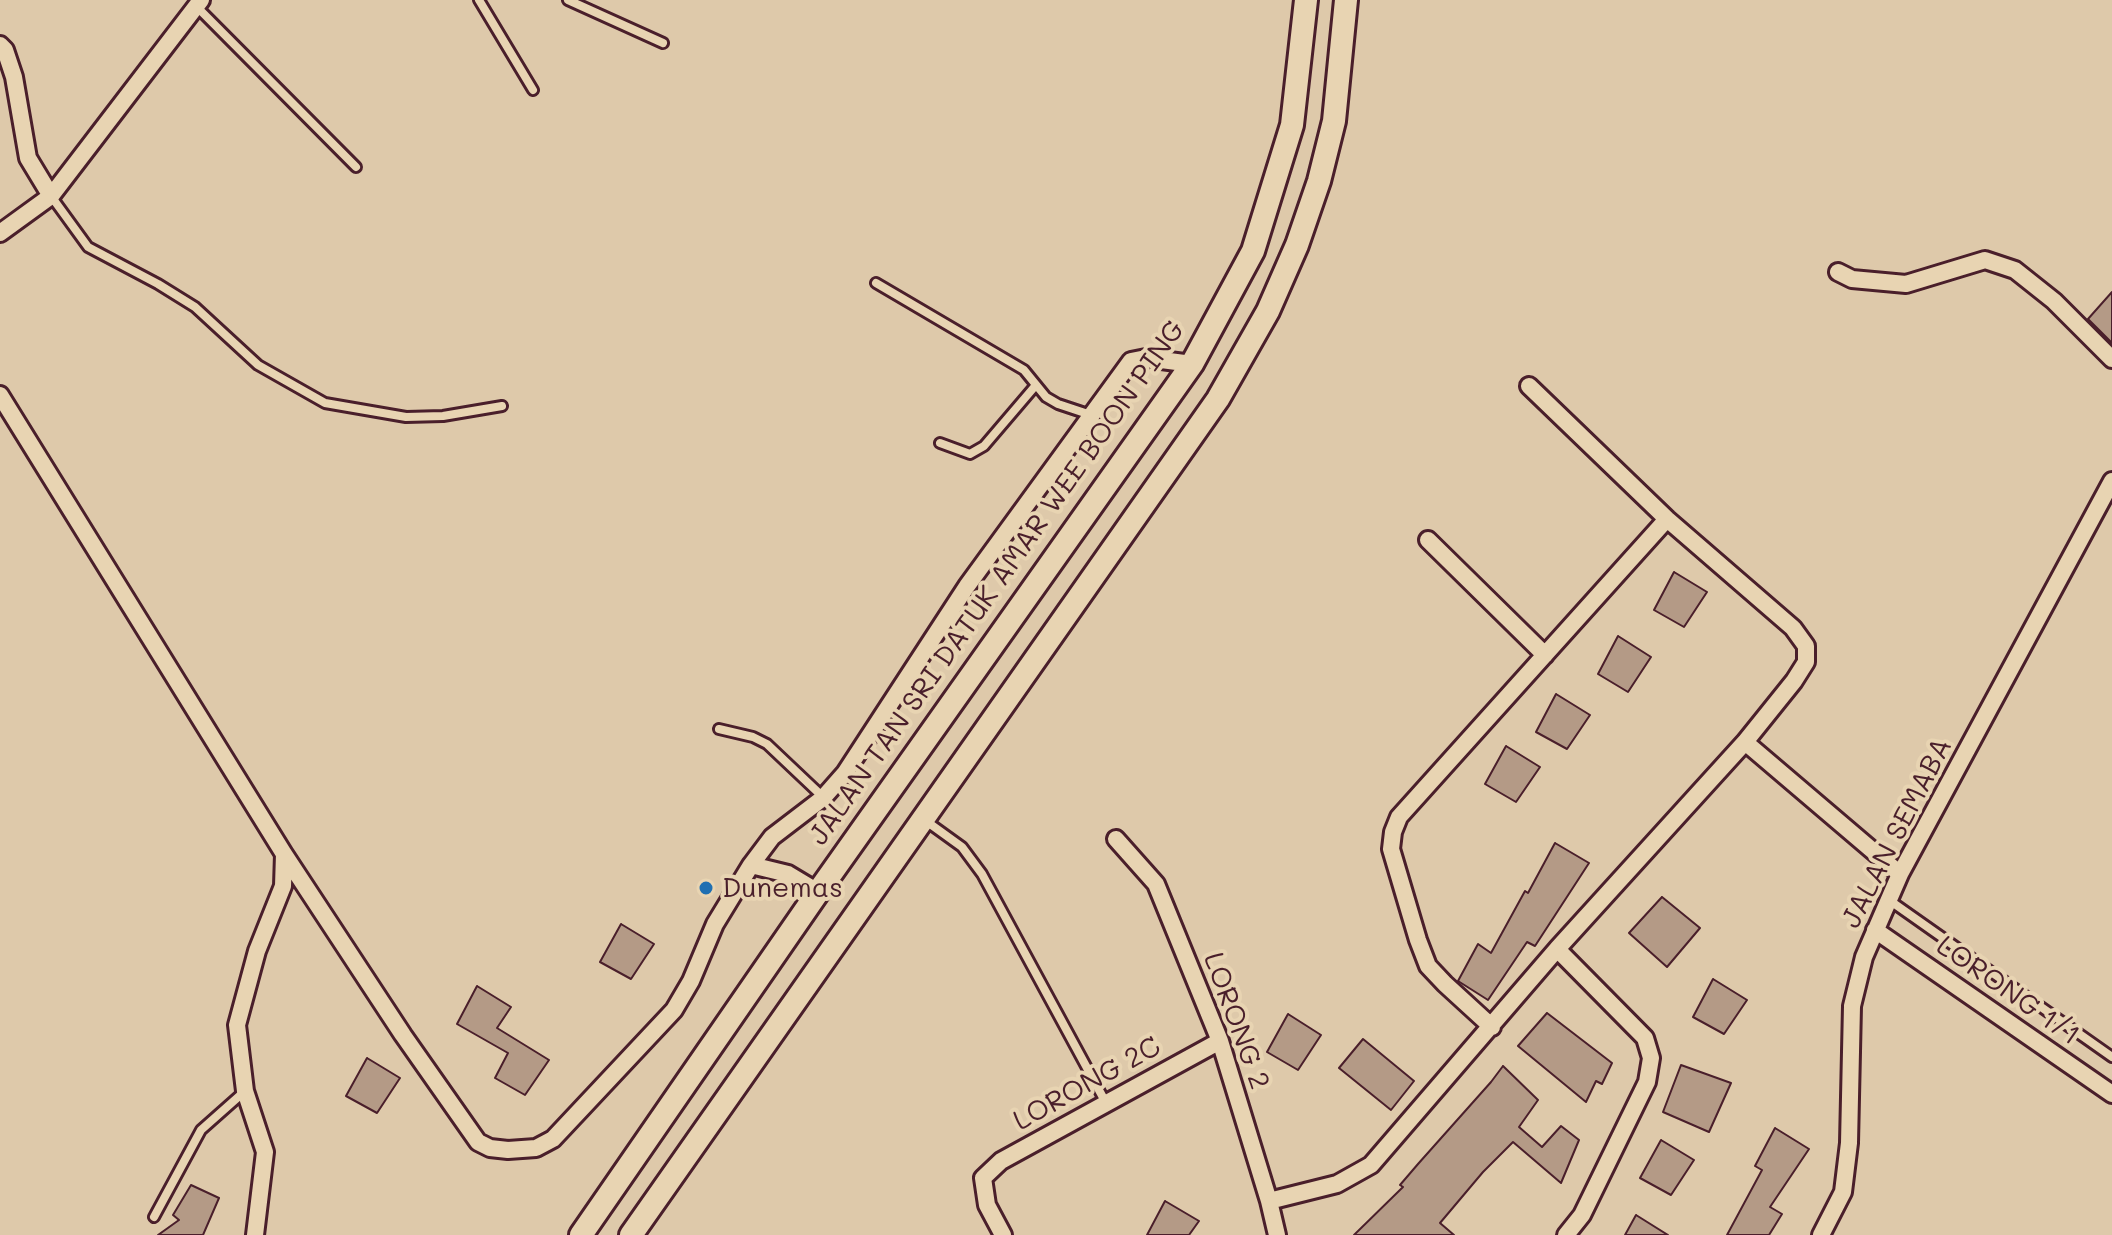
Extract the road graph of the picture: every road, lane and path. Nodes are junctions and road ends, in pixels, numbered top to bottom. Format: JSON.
{"nodes":[{"id":1,"x":479,"y":0,"type":"edge"},
{"id":2,"x":568,"y":0,"type":"edge"},
{"id":3,"x":1306,"y":0,"type":"edge"},
{"id":4,"x":1346,"y":0,"type":"edge"},
{"id":5,"x":199,"y":4,"type":"edge"},
{"id":6,"x":663,"y":43,"type":"dead end"},
{"id":7,"x":0,"y":45,"type":"edge"},
{"id":8,"x":533,"y":90,"type":"dead end"},
{"id":9,"x":356,"y":167,"type":"dead end"},
{"id":10,"x":51,"y":196,"type":"junction"},
{"id":11,"x":0,"y":233,"type":"edge"},
{"id":12,"x":1838,"y":272,"type":"dead end"},
{"id":13,"x":876,"y":283,"type":"dead end"},
{"id":14,"x":2112,"y":359,"type":"edge"},
{"id":15,"x":1192,"y":364,"type":"junction"},
{"id":16,"x":1036,"y":385,"type":"junction"},
{"id":17,"x":1529,"y":386,"type":"dead end"},
{"id":18,"x":0,"y":395,"type":"edge"},
{"id":19,"x":502,"y":406,"type":"dead end"},
{"id":20,"x":1091,"y":415,"type":"junction"},
{"id":21,"x":940,"y":443,"type":"dead end"},
{"id":22,"x":2112,"y":481,"type":"edge"},
{"id":23,"x":1667,"y":519,"type":"junction"},
{"id":24,"x":1428,"y":540,"type":"dead end"},
{"id":25,"x":1545,"y":655,"type":"junction"},
{"id":26,"x":719,"y":729,"type":"dead end"},
{"id":27,"x":1745,"y":742,"type":"junction"},
{"id":28,"x":823,"y":798,"type":"junction"},
{"id":29,"x":922,"y":818,"type":"junction"},
{"id":30,"x":1116,"y":839,"type":"dead end"},
{"id":31,"x":284,"y":854,"type":"junction"},
{"id":32,"x":751,"y":865,"type":"junction"},
{"id":33,"x":1900,"y":874,"type":"junction"},
{"id":34,"x":818,"y":892,"type":"junction"},
{"id":35,"x":1889,"y":900,"type":"junction"},
{"id":36,"x":1875,"y":930,"type":"junction"},
{"id":37,"x":1557,"y":949,"type":"junction"},
{"id":38,"x":1492,"y":1027,"type":"junction"},
{"id":39,"x":1220,"y":1041,"type":"junction"},
{"id":40,"x":2112,"y":1057,"type":"edge"},
{"id":41,"x":245,"y":1091,"type":"junction"},
{"id":42,"x":2112,"y":1094,"type":"edge"},
{"id":43,"x":1106,"y":1103,"type":"junction"},
{"id":44,"x":1269,"y":1201,"type":"junction"},
{"id":45,"x":154,"y":1217,"type":"dead end"},
{"id":46,"x":255,"y":1235,"type":"edge"},
{"id":47,"x":581,"y":1235,"type":"edge"},
{"id":48,"x":631,"y":1235,"type":"edge"},
{"id":49,"x":1003,"y":1235,"type":"edge"},
{"id":50,"x":1277,"y":1235,"type":"edge"},
{"id":51,"x":1566,"y":1235,"type":"edge"},
{"id":52,"x":1821,"y":1235,"type":"edge"}],
"edges":[{"from":1,"to":8,"type":"lane"},
{"from":2,"to":6,"type":"lane"},
{"from":3,"to":15,"type":"main road","name":"JALAN TAN SRI DATUK AMAR WEE BOON PING"},
{"from":4,"to":29,"type":"main road"},
{"from":5,"to":9,"type":"lane"},
{"from":5,"to":10,"type":"street"},
{"from":7,"to":10,"type":"street"},
{"from":10,"to":11,"type":"street"},
{"from":10,"to":19,"type":"lane"},
{"from":12,"to":14,"type":"street"},
{"from":13,"to":16,"type":"lane"},
{"from":15,"to":20,"type":"street"},
{"from":15,"to":34,"type":"main road","name":"JALAN TAN SRI DATUK AMAR WEE BOON PING"},
{"from":16,"to":20,"type":"lane"},
{"from":16,"to":21,"type":"lane"},
{"from":17,"to":23,"type":"street"},
{"from":18,"to":31,"type":"street"},
{"from":20,"to":28,"type":"street"},
{"from":22,"to":33,"type":"street","name":"JALAN SEMABA"},
{"from":23,"to":25,"type":"street"},
{"from":23,"to":27,"type":"street"},
{"from":24,"to":25,"type":"street"},
{"from":25,"to":38,"type":"street"},
{"from":26,"to":28,"type":"lane"},
{"from":27,"to":33,"type":"street"},
{"from":27,"to":37,"type":"street"},
{"from":28,"to":32,"type":"street"},
{"from":29,"to":43,"type":"lane"},
{"from":29,"to":48,"type":"main road"},
{"from":30,"to":39,"type":"street","name":"LORONG 2"},
{"from":31,"to":32,"type":"street"},
{"from":31,"to":41,"type":"street"},
{"from":32,"to":34,"type":"street"},
{"from":33,"to":35,"type":"street","name":"JALAN SEMABA"},
{"from":34,"to":47,"type":"main road","name":"JALAN TAN SRI DATUK AMAR WEE BOON PING"},
{"from":35,"to":36,"type":"street","name":"JALAN SEMABA"},
{"from":35,"to":40,"type":"lane"},
{"from":36,"to":42,"type":"street","name":"LORONG 1/1"},
{"from":36,"to":52,"type":"street","name":"JALAN SEMABA"},
{"from":37,"to":38,"type":"street"},
{"from":37,"to":51,"type":"street"},
{"from":38,"to":44,"type":"street"},
{"from":39,"to":43,"type":"street","name":"LORONG 2C"},
{"from":39,"to":44,"type":"street","name":"LORONG 2"},
{"from":41,"to":45,"type":"lane"},
{"from":41,"to":46,"type":"street"},
{"from":43,"to":49,"type":"street","name":"LORONG 2C"},
{"from":44,"to":50,"type":"street","name":"LORONG 2"}]}
